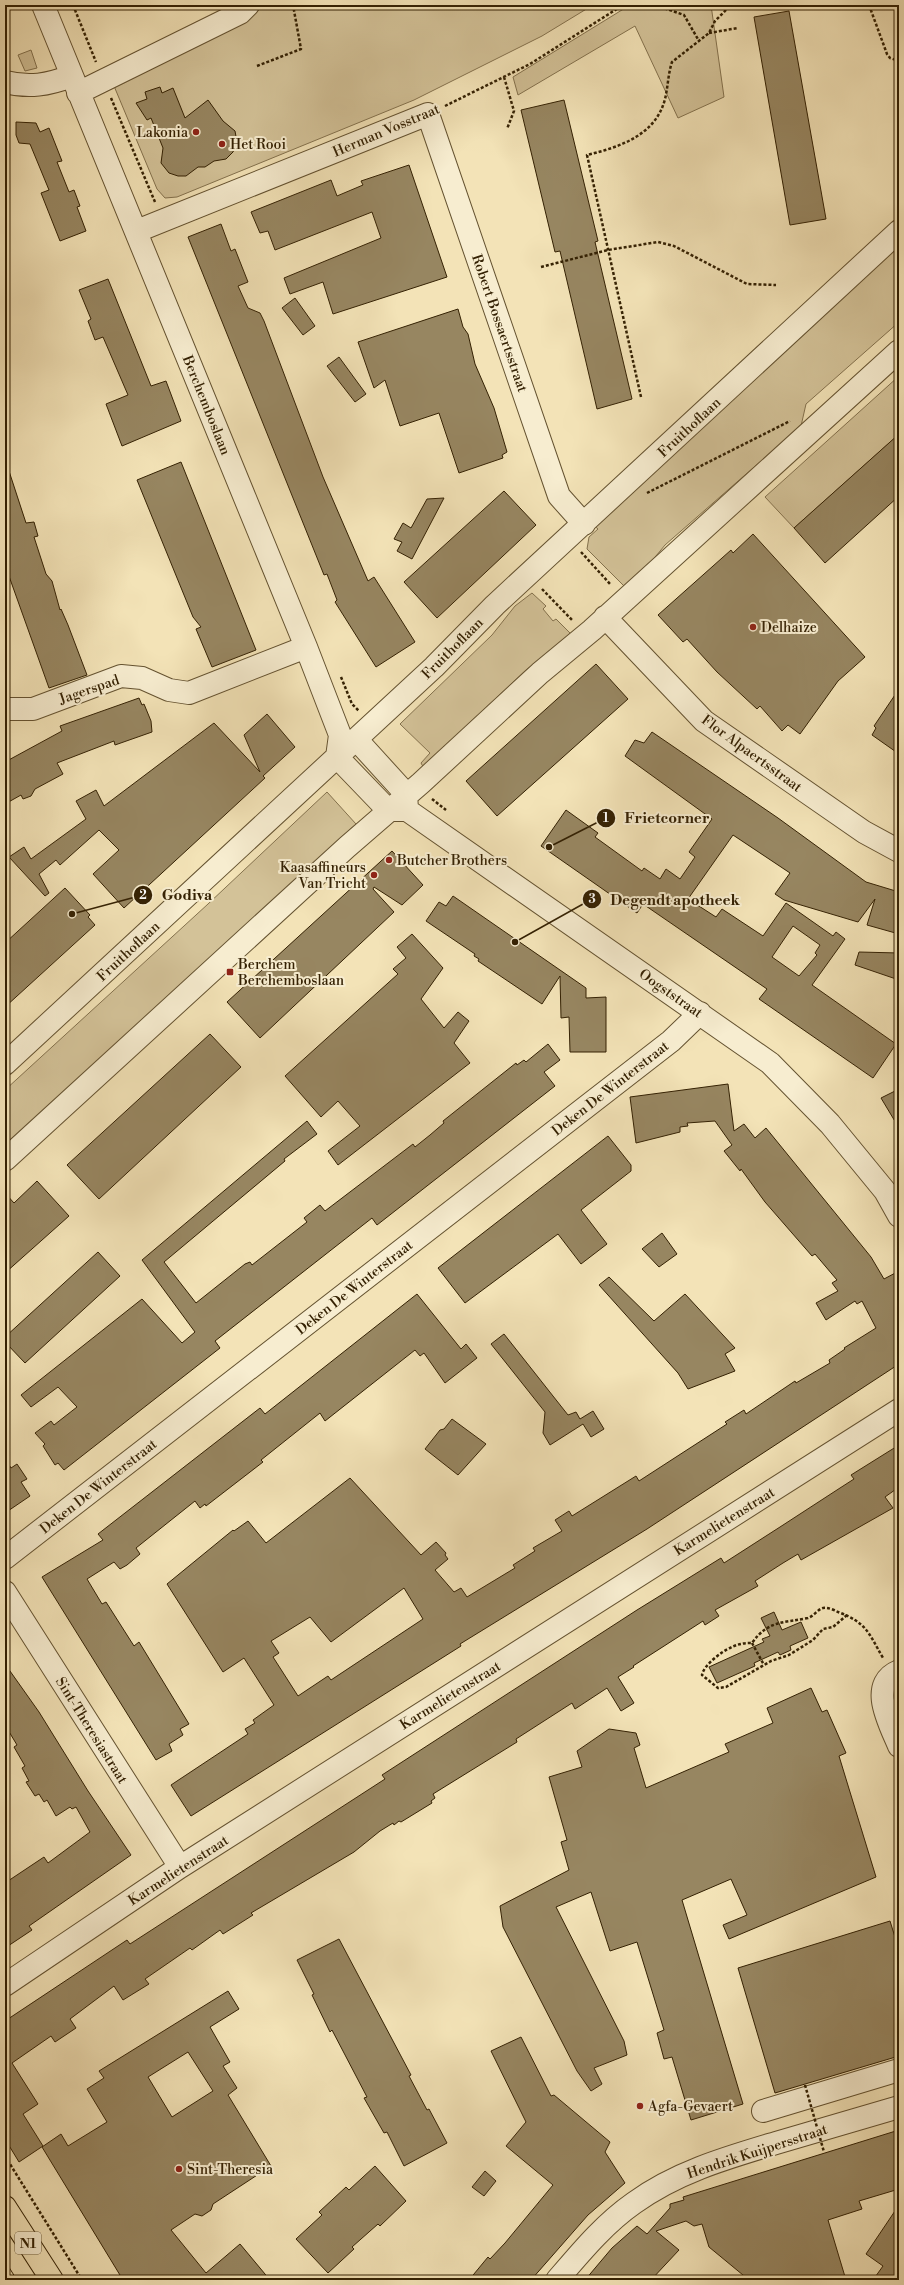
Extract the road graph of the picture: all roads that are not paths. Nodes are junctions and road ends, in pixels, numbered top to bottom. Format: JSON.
{"nodes":[{"id":1,"x":43,"y":5,"type":"edge"},
{"id":2,"x":248,"y":5,"type":"edge"},
{"id":3,"x":5,"y":82,"type":"edge"},
{"id":4,"x":75,"y":84,"type":"junction"},
{"id":5,"x":428,"y":114,"type":"joint"},
{"id":6,"x":136,"y":231,"type":"junction"},
{"id":7,"x":899,"y":231,"type":"edge"},
{"id":8,"x":899,"y":351,"type":"edge"},
{"id":9,"x":584,"y":524,"type":"junction"},
{"id":10,"x":604,"y":618,"type":"junction"},
{"id":11,"x":306,"y":646,"type":"junction"},
{"id":12,"x":5,"y":709,"type":"edge"},
{"id":13,"x":356,"y":733,"type":"junction"},
{"id":14,"x":337,"y":757,"type":"junction"},
{"id":15,"x":405,"y":799,"type":"junction"},
{"id":16,"x":899,"y":851,"type":"edge"},
{"id":17,"x":700,"y":1013,"type":"junction"},
{"id":18,"x":5,"y":1064,"type":"edge"},
{"id":19,"x":5,"y":1160,"type":"edge"},
{"id":20,"x":899,"y":1216,"type":"edge"},
{"id":21,"x":899,"y":1410,"type":"edge"},
{"id":22,"x":5,"y":1558,"type":"edge"},
{"id":23,"x":5,"y":1592,"type":"edge"},
{"id":24,"x":896,"y":1672,"type":"edge"},
{"id":25,"x":899,"y":1746,"type":"edge"},
{"id":26,"x":180,"y":1867,"type":"junction"},
{"id":27,"x":5,"y":1985,"type":"edge"},
{"id":28,"x":899,"y":2070,"type":"edge"},
{"id":29,"x":899,"y":2107,"type":"edge"},
{"id":30,"x":763,"y":2110,"type":"dead end"},
{"id":31,"x":5,"y":2207,"type":"edge"},
{"id":32,"x":52,"y":2280,"type":"edge"},
{"id":33,"x":557,"y":2280,"type":"edge"}],
"edges":[{"from":1,"to":4,"type":"street","name":"Berchemboslaan"},
{"from":2,"to":4,"type":"street"},
{"from":3,"to":4,"type":"street"},
{"from":4,"to":6,"type":"street","name":"Berchemboslaan"},
{"from":5,"to":6,"type":"street","name":"Herman Vosstraat"},
{"from":5,"to":9,"type":"street","name":"Robert Bossaertsstraat"},
{"from":6,"to":11,"type":"street","name":"Berchemboslaan"},
{"from":7,"to":9,"type":"street","name":"Fruithoflaan"},
{"from":8,"to":10,"type":"street"},
{"from":9,"to":13,"type":"street","name":"Fruithoflaan"},
{"from":10,"to":15,"type":"street"},
{"from":10,"to":16,"type":"street","name":"Flor Alpaertsstraat"},
{"from":11,"to":12,"type":"street","name":"Jagerspad"},
{"from":11,"to":13,"type":"street","name":"Berchemboslaan"},
{"from":13,"to":14,"type":"street","name":"Berchemboslaan"},
{"from":13,"to":15,"type":"street","name":"Oogststraat"},
{"from":14,"to":15,"type":"street","name":"Oogststraat"},
{"from":14,"to":18,"type":"street","name":"Fruithoflaan"},
{"from":15,"to":17,"type":"street","name":"Oogststraat"},
{"from":15,"to":19,"type":"street"},
{"from":17,"to":20,"type":"street","name":"Oogststraat"},
{"from":17,"to":22,"type":"street","name":"Deken De Winterstraat"},
{"from":21,"to":26,"type":"street","name":"Karmelietenstraat"},
{"from":23,"to":26,"type":"street","name":"Sint-Theresiastraat"},
{"from":24,"to":25,"type":"street"},
{"from":26,"to":27,"type":"street","name":"Karmelietenstraat"},
{"from":28,"to":30,"type":"street"},
{"from":29,"to":33,"type":"street","name":"Hendrik Kuijpersstraat"},
{"from":31,"to":32,"type":"main road","number":"N1"}]}
